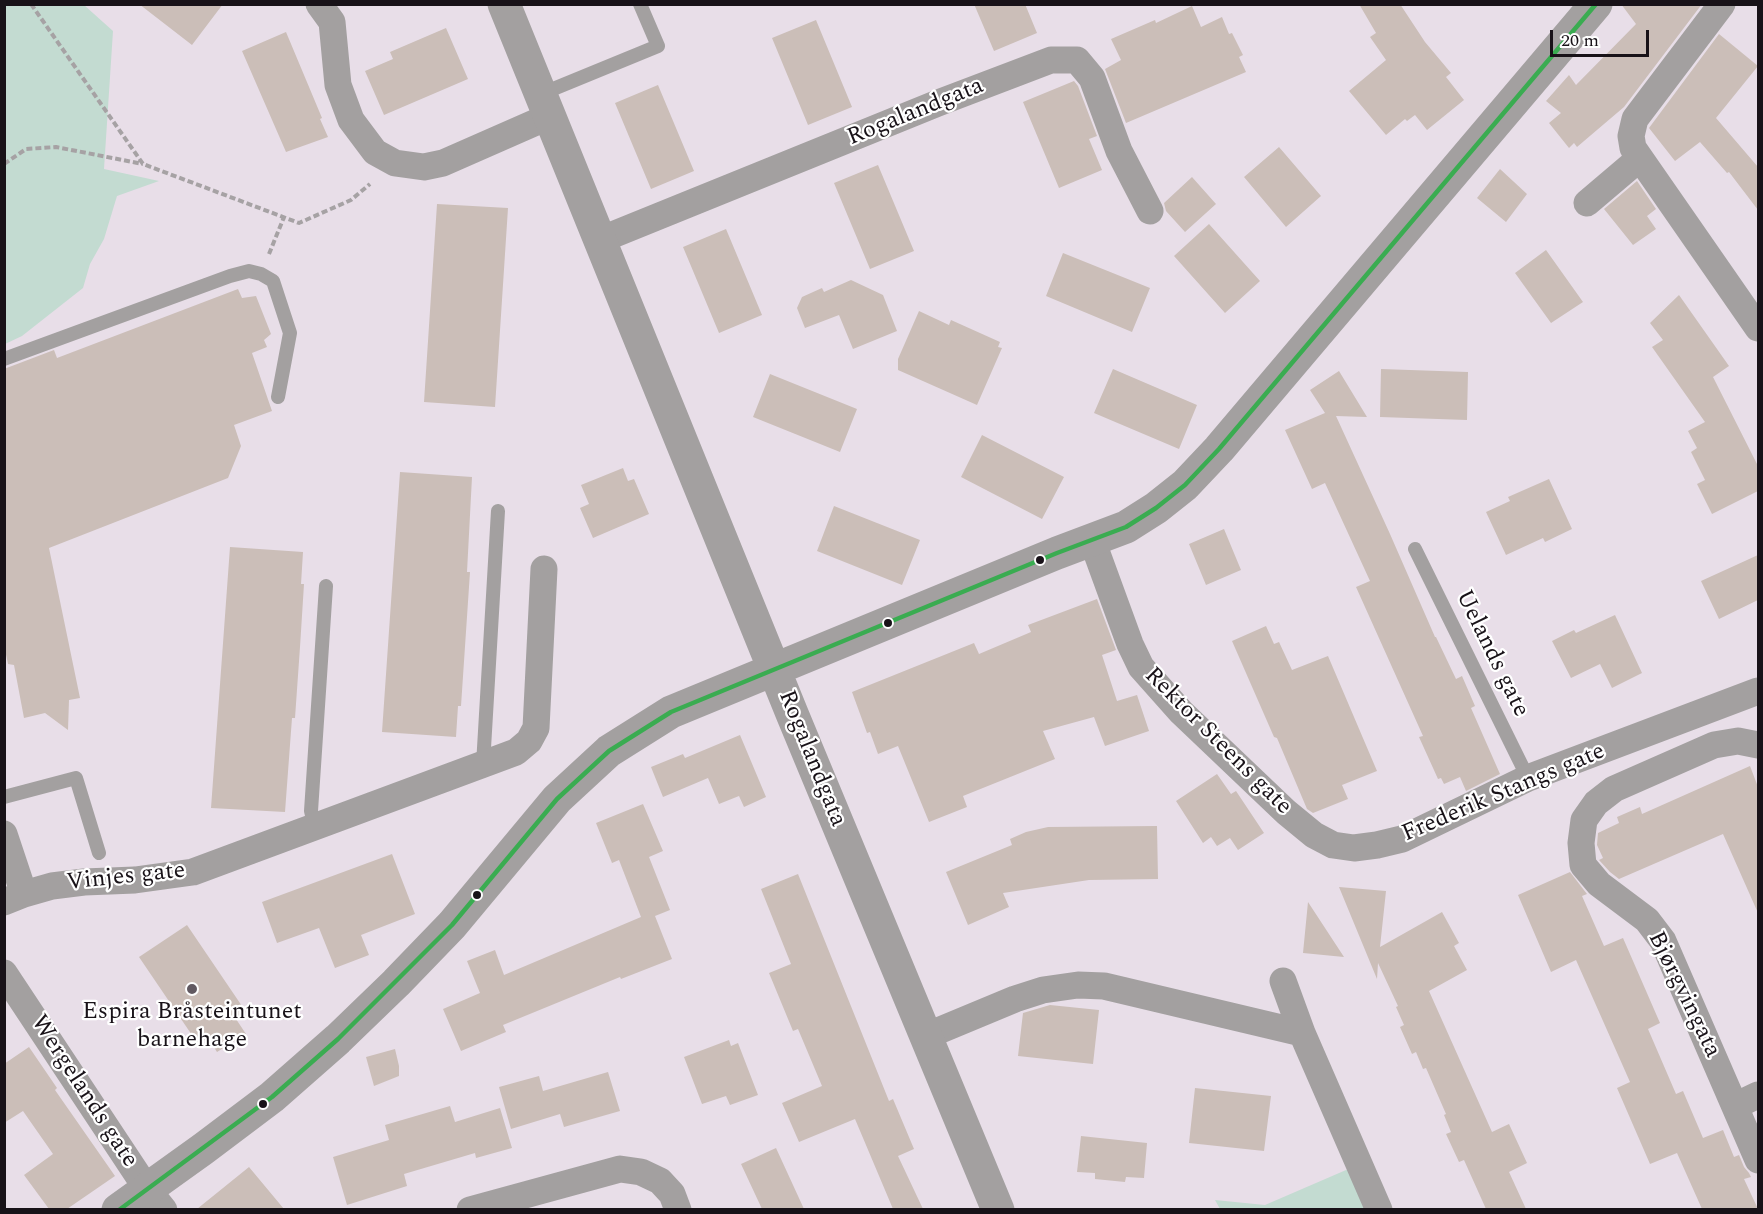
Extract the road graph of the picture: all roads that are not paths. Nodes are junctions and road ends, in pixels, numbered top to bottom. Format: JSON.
{"nodes":[{"id":1,"x":319,"y":4,"type":"edge"},
{"id":2,"x":504,"y":4,"type":"edge"},
{"id":3,"x":640,"y":4,"type":"edge"},
{"id":4,"x":1596,"y":4,"type":"edge"},
{"id":5,"x":1722,"y":4,"type":"edge"},
{"id":6,"x":545,"y":105,"type":"junction"},
{"id":7,"x":1640,"y":158,"type":"junction"},
{"id":8,"x":1587,"y":202,"type":"dead end"},
{"id":9,"x":1150,"y":211,"type":"dead end"},
{"id":10,"x":600,"y":240,"type":"junction"},
{"id":11,"x":1758,"y":328,"type":"edge"},
{"id":12,"x":4,"y":359,"type":"edge"},
{"id":13,"x":278,"y":397,"type":"dead end"},
{"id":14,"x":498,"y":511,"type":"dead end"},
{"id":15,"x":1092,"y":540,"type":"junction"},
{"id":16,"x":1414,"y":549,"type":"dead end"},
{"id":17,"x":544,"y":569,"type":"dead end"},
{"id":18,"x":326,"y":586,"type":"dead end"},
{"id":19,"x":774,"y":669,"type":"junction"},
{"id":20,"x":1758,"y":691,"type":"edge"},
{"id":21,"x":1758,"y":745,"type":"edge"},
{"id":22,"x":483,"y":765,"type":"junction"},
{"id":23,"x":1528,"y":778,"type":"junction"},
{"id":24,"x":4,"y":797,"type":"edge"},
{"id":25,"x":315,"y":828,"type":"junction"},
{"id":26,"x":4,"y":834,"type":"edge"},
{"id":27,"x":1314,"y":835,"type":"joint"},
{"id":28,"x":99,"y":853,"type":"dead end"},
{"id":29,"x":14,"y":898,"type":"edge"},
{"id":30,"x":4,"y":973,"type":"edge"},
{"id":31,"x":1282,"y":981,"type":"dead end"},
{"id":32,"x":1302,"y":1033,"type":"junction"},
{"id":33,"x":926,"y":1036,"type":"junction"},
{"id":34,"x":1747,"y":1100,"type":"edge"},
{"id":35,"x":1758,"y":1160,"type":"edge"},
{"id":36,"x":156,"y":1199,"type":"edge"},
{"id":37,"x":118,"y":1209,"type":"edge"},
{"id":38,"x":470,"y":1209,"type":"edge"},
{"id":39,"x":678,"y":1209,"type":"edge"},
{"id":40,"x":998,"y":1209,"type":"edge"},
{"id":41,"x":1379,"y":1209,"type":"edge"}],
"edges":[{"from":1,"to":6,"type":"street"},
{"from":2,"to":6,"type":"street","name":"Rogalandgata"},
{"from":3,"to":6,"type":"lane"},
{"from":4,"to":15,"type":"street"},
{"from":5,"to":7,"type":"street"},
{"from":6,"to":10,"type":"street","name":"Rogalandgata"},
{"from":7,"to":8,"type":"street"},
{"from":7,"to":11,"type":"street"},
{"from":9,"to":10,"type":"street","name":"Rogalandgata"},
{"from":10,"to":19,"type":"street","name":"Rogalandgata"},
{"from":12,"to":13,"type":"lane"},
{"from":14,"to":22,"type":"lane"},
{"from":15,"to":19,"type":"street"},
{"from":15,"to":27,"type":"street","name":"Rektor Steens gate"},
{"from":16,"to":23,"type":"lane","name":"Uelands gate"},
{"from":17,"to":22,"type":"street","name":"Vinjes gate"},
{"from":18,"to":25,"type":"lane"},
{"from":19,"to":33,"type":"street","name":"Rogalandgata"},
{"from":19,"to":36,"type":"street"},
{"from":20,"to":23,"type":"street","name":"Frederik Stangs gate"},
{"from":21,"to":34,"type":"street","name":"Bjørgvingata"},
{"from":22,"to":25,"type":"street","name":"Vinjes gate"},
{"from":23,"to":27,"type":"street","name":"Frederik Stangs gate"},
{"from":24,"to":28,"type":"lane"},
{"from":25,"to":29,"type":"street","name":"Vinjes gate"},
{"from":26,"to":29,"type":"street"},
{"from":30,"to":36,"type":"street","name":"Wergelands gate"},
{"from":31,"to":32,"type":"street"},
{"from":32,"to":33,"type":"street"},
{"from":32,"to":41,"type":"street"},
{"from":33,"to":40,"type":"street","name":"Rogalandgata"},
{"from":34,"to":35,"type":"street","name":"Bjørgvingata"},
{"from":36,"to":37,"type":"street"},
{"from":38,"to":39,"type":"street"}]}
